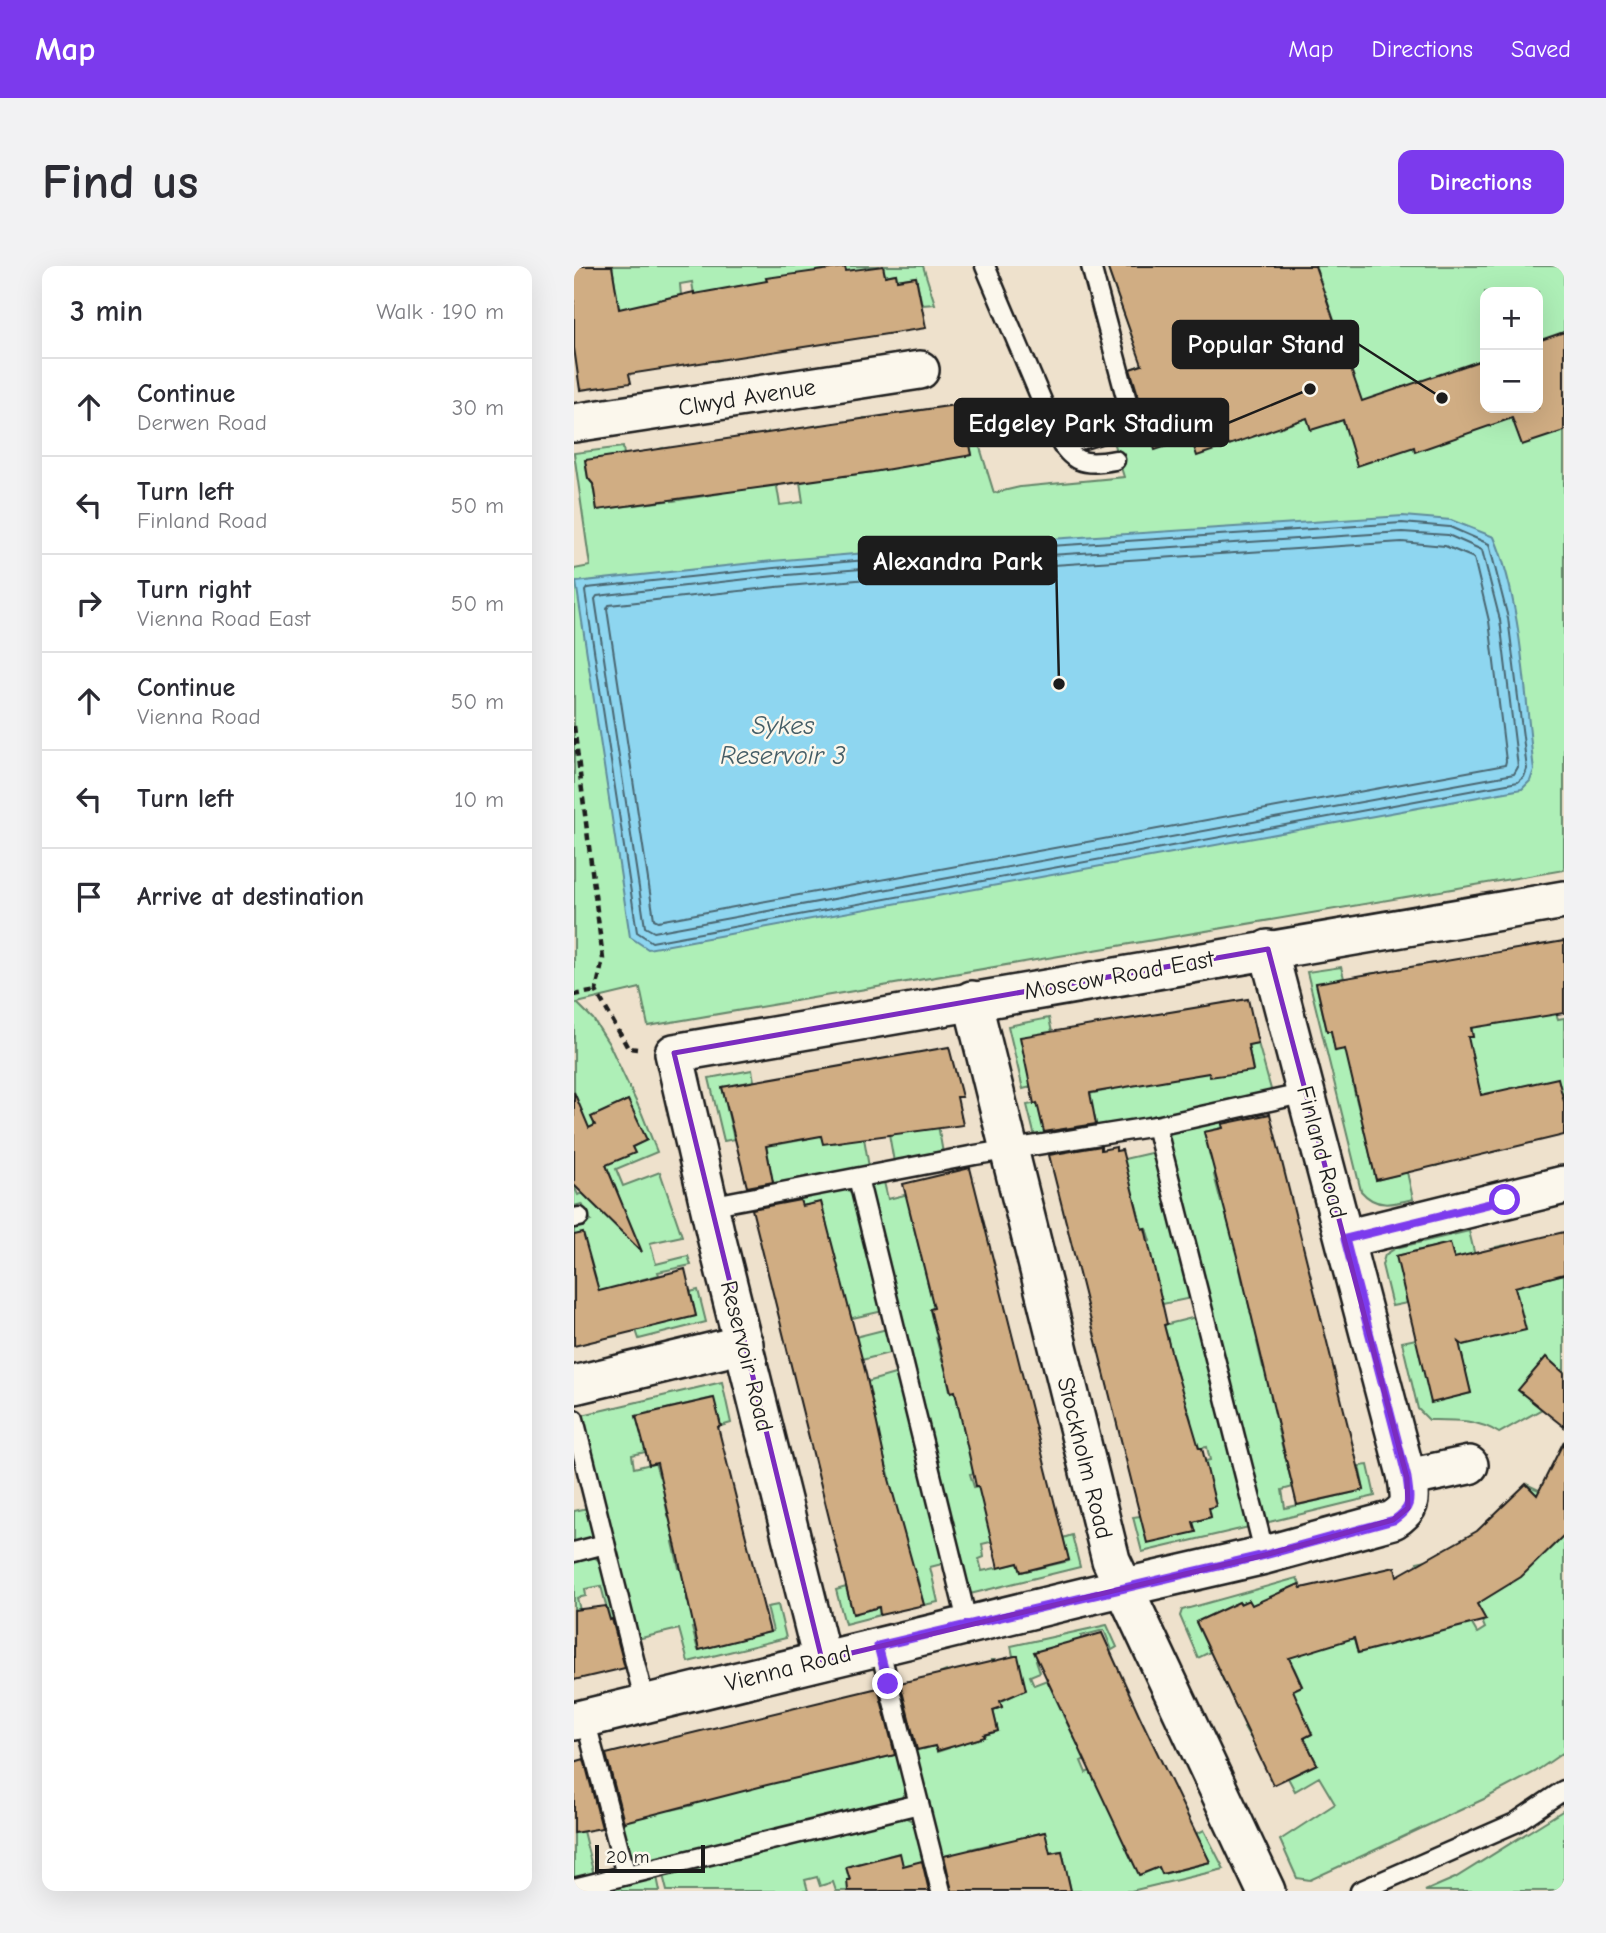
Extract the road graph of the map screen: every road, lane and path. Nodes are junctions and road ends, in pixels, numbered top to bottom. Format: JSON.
{"nodes":[{"id":1,"x":985,"y":266,"type":"edge"},
{"id":2,"x":1091,"y":266,"type":"edge"},
{"id":3,"x":920,"y":370,"type":"dead end"},
{"id":4,"x":574,"y":423,"type":"edge"},
{"id":5,"x":1062,"y":445,"type":"junction"},
{"id":6,"x":1115,"y":460,"type":"dead end"},
{"id":7,"x":574,"y":726,"type":"edge"},
{"id":8,"x":1564,"y":900,"type":"edge"},
{"id":9,"x":1268,"y":949,"type":"junction"},
{"id":10,"x":596,"y":991,"type":"junction"},
{"id":11,"x":574,"y":995,"type":"edge"},
{"id":12,"x":972,"y":1000,"type":"junction"},
{"id":13,"x":674,"y":1053,"type":"junction"},
{"id":14,"x":1306,"y":1093,"type":"junction"},
{"id":15,"x":1156,"y":1126,"type":"junction"},
{"id":16,"x":1008,"y":1150,"type":"junction"},
{"id":17,"x":858,"y":1178,"type":"junction"},
{"id":18,"x":1564,"y":1185,"type":"edge"},
{"id":19,"x":709,"y":1206,"type":"junction"},
{"id":20,"x":1345,"y":1239,"type":"junction"},
{"id":21,"x":744,"y":1344,"type":"junction"},
{"id":22,"x":574,"y":1385,"type":"edge"},
{"id":23,"x":574,"y":1419,"type":"edge"},
{"id":24,"x":1469,"y":1465,"type":"dead end"},
{"id":25,"x":1407,"y":1493,"type":"junction"},
{"id":26,"x":605,"y":1544,"type":"junction"},
{"id":27,"x":574,"y":1552,"type":"edge"},
{"id":28,"x":1265,"y":1555,"type":"junction"},
{"id":29,"x":1124,"y":1587,"type":"junction"},
{"id":30,"x":968,"y":1625,"type":"junction"},
{"id":31,"x":878,"y":1646,"type":"junction"},
{"id":32,"x":822,"y":1660,"type":"junction"},
{"id":33,"x":645,"y":1703,"type":"junction"},
{"id":34,"x":579,"y":1720,"type":"edge"},
{"id":35,"x":1564,"y":1790,"type":"edge"},
{"id":36,"x":919,"y":1804,"type":"junction"},
{"id":37,"x":626,"y":1875,"type":"junction"},
{"id":38,"x":574,"y":1888,"type":"edge"},
{"id":39,"x":941,"y":1891,"type":"edge"},
{"id":40,"x":1264,"y":1891,"type":"edge"},
{"id":41,"x":1360,"y":1891,"type":"edge"}],
"edges":[{"from":1,"to":5,"type":"lane"},
{"from":2,"to":5,"type":"lane"},
{"from":3,"to":4,"type":"street","name":"Clwyd Avenue"},
{"from":5,"to":6,"type":"lane"},
{"from":7,"to":10,"type":"path"},
{"from":8,"to":9,"type":"street","name":"Moscow Road East"},
{"from":9,"to":12,"type":"street","name":"Moscow Road East"},
{"from":9,"to":14,"type":"street","name":"Finland Road"},
{"from":10,"to":11,"type":"path"},
{"from":10,"to":13,"type":"path"},
{"from":12,"to":13,"type":"street","name":"Moscow Road East"},
{"from":12,"to":16,"type":"street","name":"Stockholm Road"},
{"from":13,"to":19,"type":"street","name":"Reservoir Road"},
{"from":14,"to":15,"type":"lane"},
{"from":14,"to":20,"type":"street","name":"Finland Road"},
{"from":15,"to":16,"type":"lane"},
{"from":15,"to":28,"type":"lane"},
{"from":16,"to":17,"type":"lane"},
{"from":16,"to":29,"type":"street","name":"Stockholm Road"},
{"from":17,"to":19,"type":"lane"},
{"from":17,"to":30,"type":"lane"},
{"from":18,"to":20,"type":"street"},
{"from":19,"to":21,"type":"street","name":"Reservoir Road"},
{"from":20,"to":25,"type":"street","name":"Finland Road"},
{"from":21,"to":22,"type":"street"},
{"from":21,"to":32,"type":"street","name":"Reservoir Road"},
{"from":23,"to":26,"type":"lane"},
{"from":24,"to":25,"type":"street"},
{"from":25,"to":28,"type":"street","name":"Vienna Road"},
{"from":26,"to":27,"type":"lane"},
{"from":26,"to":33,"type":"lane"},
{"from":28,"to":29,"type":"street","name":"Vienna Road"},
{"from":29,"to":30,"type":"street","name":"Vienna Road"},
{"from":29,"to":40,"type":"street","name":"Stockholm Road"},
{"from":30,"to":31,"type":"street","name":"Vienna Road"},
{"from":31,"to":32,"type":"street","name":"Vienna Road"},
{"from":31,"to":36,"type":"lane"},
{"from":32,"to":33,"type":"street","name":"Vienna Road"},
{"from":33,"to":34,"type":"street","name":"Vienna Road"},
{"from":34,"to":37,"type":"lane"},
{"from":35,"to":41,"type":"lane"},
{"from":36,"to":37,"type":"lane"},
{"from":36,"to":39,"type":"lane"},
{"from":37,"to":38,"type":"lane"}]}
